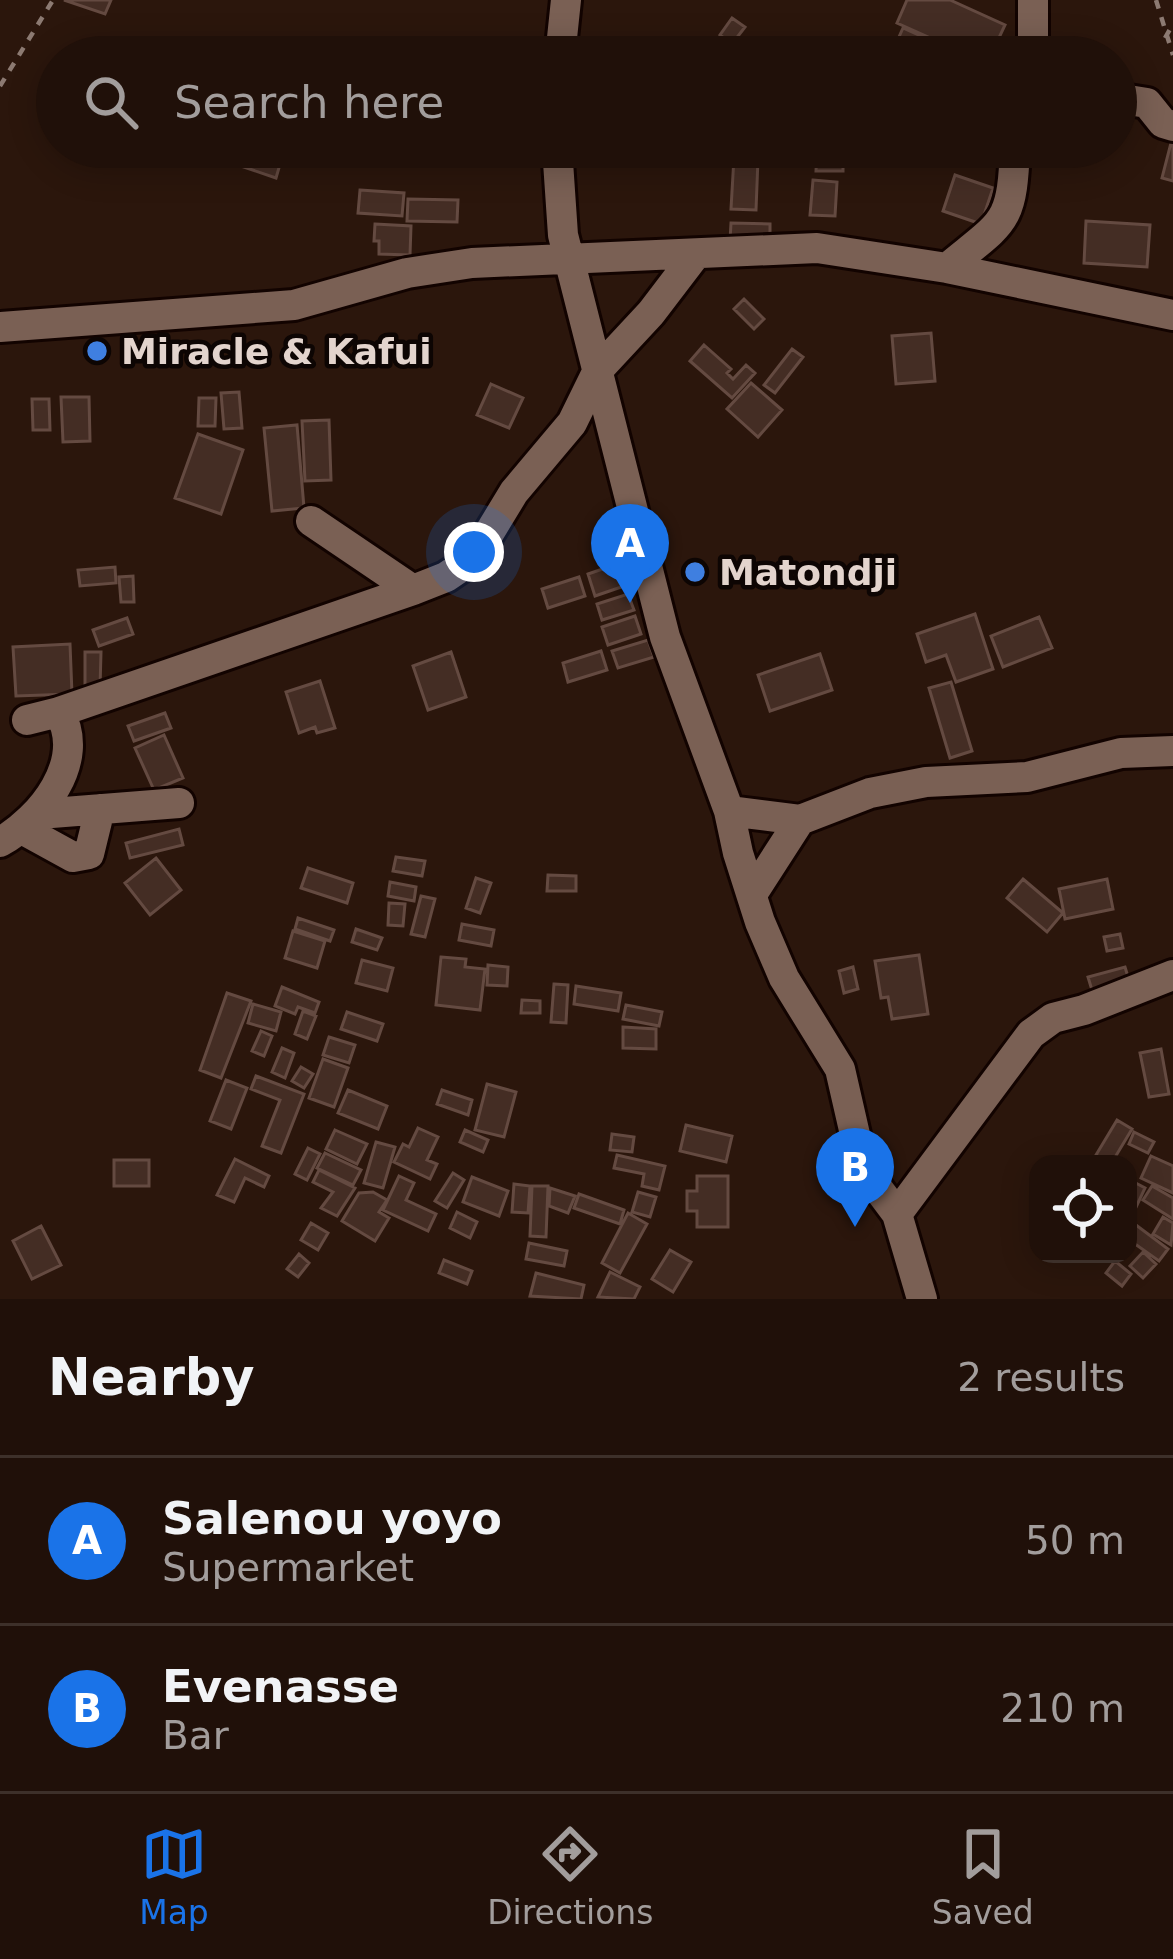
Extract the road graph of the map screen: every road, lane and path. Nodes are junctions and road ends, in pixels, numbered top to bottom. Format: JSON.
{"nodes":[{"id":1,"x":52,"y":0,"type":"edge"},
{"id":2,"x":566,"y":0,"type":"edge"},
{"id":3,"x":1033,"y":0,"type":"edge"},
{"id":4,"x":1156,"y":0,"type":"edge"},
{"id":5,"x":1173,"y":24,"type":"edge"},
{"id":6,"x":562,"y":36,"type":"edge"},
{"id":7,"x":1034,"y":36,"type":"edge"},
{"id":8,"x":1165,"y":38,"type":"junction"},
{"id":9,"x":1173,"y":55,"type":"edge"},
{"id":10,"x":0,"y":86,"type":"edge"},
{"id":11,"x":1137,"y":101,"type":"edge"},
{"id":12,"x":1173,"y":126,"type":"edge"},
{"id":13,"x":558,"y":168,"type":"edge"},
{"id":14,"x":1014,"y":168,"type":"edge"},
{"id":15,"x":696,"y":254,"type":"junction"},
{"id":16,"x":570,"y":257,"type":"junction"},
{"id":17,"x":947,"y":268,"type":"junction"},
{"id":18,"x":1173,"y":315,"type":"edge"},
{"id":19,"x":0,"y":327,"type":"edge"},
{"id":20,"x":598,"y":370,"type":"junction"},
{"id":21,"x":311,"y":521,"type":"dead end"},
{"id":22,"x":412,"y":590,"type":"junction"},
{"id":23,"x":59,"y":712,"type":"junction"},
{"id":24,"x":27,"y":719,"type":"dead end"},
{"id":25,"x":1173,"y":751,"type":"edge"},
{"id":26,"x":179,"y":803,"type":"dead end"},
{"id":27,"x":100,"y":809,"type":"junction"},
{"id":28,"x":729,"y":811,"type":"junction"},
{"id":29,"x":800,"y":820,"type":"junction"},
{"id":30,"x":21,"y":829,"type":"edge"},
{"id":31,"x":753,"y":893,"type":"junction"},
{"id":32,"x":1173,"y":975,"type":"edge"},
{"id":33,"x":897,"y":1214,"type":"junction"},
{"id":34,"x":922,"y":1299,"type":"edge"}],
"edges":[{"from":1,"to":10,"type":"path"},
{"from":2,"to":6,"type":"street"},
{"from":3,"to":7,"type":"street"},
{"from":4,"to":8,"type":"path"},
{"from":5,"to":8,"type":"path"},
{"from":8,"to":9,"type":"path"},
{"from":11,"to":12,"type":"street"},
{"from":13,"to":16,"type":"street"},
{"from":14,"to":17,"type":"street"},
{"from":15,"to":16,"type":"street"},
{"from":15,"to":17,"type":"street"},
{"from":15,"to":20,"type":"street"},
{"from":16,"to":19,"type":"street"},
{"from":16,"to":20,"type":"street"},
{"from":17,"to":18,"type":"street"},
{"from":20,"to":22,"type":"street"},
{"from":20,"to":28,"type":"street"},
{"from":21,"to":22,"type":"street"},
{"from":22,"to":23,"type":"street"},
{"from":23,"to":24,"type":"street"},
{"from":23,"to":30,"type":"street"},
{"from":25,"to":29,"type":"street"},
{"from":26,"to":27,"type":"street"},
{"from":27,"to":30,"type":"street"},
{"from":27,"to":30,"type":"street"},
{"from":28,"to":29,"type":"street"},
{"from":28,"to":31,"type":"street"},
{"from":29,"to":31,"type":"street"},
{"from":31,"to":33,"type":"street"},
{"from":32,"to":33,"type":"street"},
{"from":33,"to":34,"type":"street"}]}
